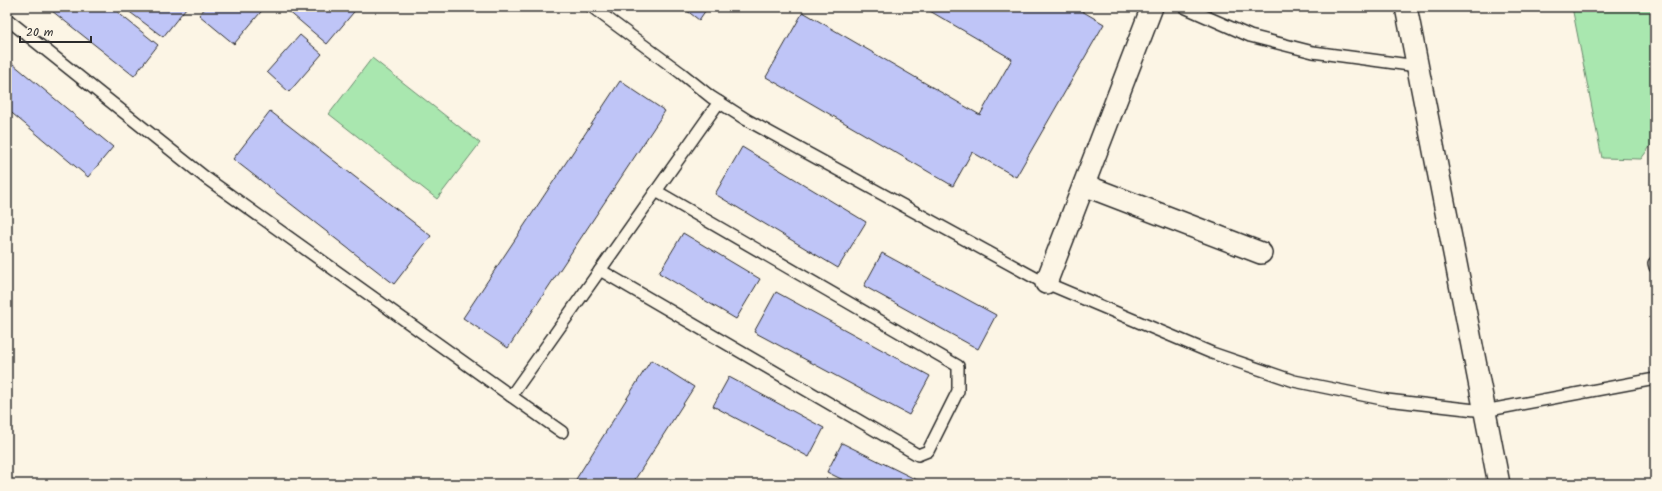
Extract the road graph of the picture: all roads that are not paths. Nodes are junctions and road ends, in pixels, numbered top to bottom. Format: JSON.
{"nodes":[{"id":1,"x":592,"y":7,"type":"edge"},
{"id":2,"x":1152,"y":7,"type":"edge"},
{"id":3,"x":1184,"y":7,"type":"edge"},
{"id":4,"x":1406,"y":7,"type":"edge"},
{"id":5,"x":7,"y":19,"type":"edge"},
{"id":6,"x":1417,"y":66,"type":"junction"},
{"id":7,"x":719,"y":102,"type":"junction"},
{"id":8,"x":1084,"y":185,"type":"junction"},
{"id":9,"x":656,"y":191,"type":"junction"},
{"id":10,"x":1260,"y":254,"type":"dead end"},
{"id":11,"x":600,"y":270,"type":"junction"},
{"id":12,"x":1046,"y":283,"type":"junction"},
{"id":13,"x":1655,"y":379,"type":"edge"},
{"id":14,"x":510,"y":396,"type":"junction"},
{"id":15,"x":1484,"y":411,"type":"junction"},
{"id":16,"x":562,"y":432,"type":"dead end"},
{"id":17,"x":1499,"y":484,"type":"edge"}],
"edges":[{"from":1,"to":7,"type":"lane"},
{"from":2,"to":8,"type":"street"},
{"from":3,"to":6,"type":"lane"},
{"from":4,"to":6,"type":"street"},
{"from":5,"to":14,"type":"lane"},
{"from":6,"to":15,"type":"street"},
{"from":7,"to":9,"type":"lane"},
{"from":7,"to":12,"type":"lane"},
{"from":8,"to":10,"type":"street"},
{"from":8,"to":12,"type":"street"},
{"from":9,"to":11,"type":"lane"},
{"from":9,"to":11,"type":"lane"},
{"from":11,"to":14,"type":"lane"},
{"from":12,"to":15,"type":"lane"},
{"from":13,"to":15,"type":"lane"},
{"from":14,"to":16,"type":"lane"},
{"from":15,"to":17,"type":"street"}]}
